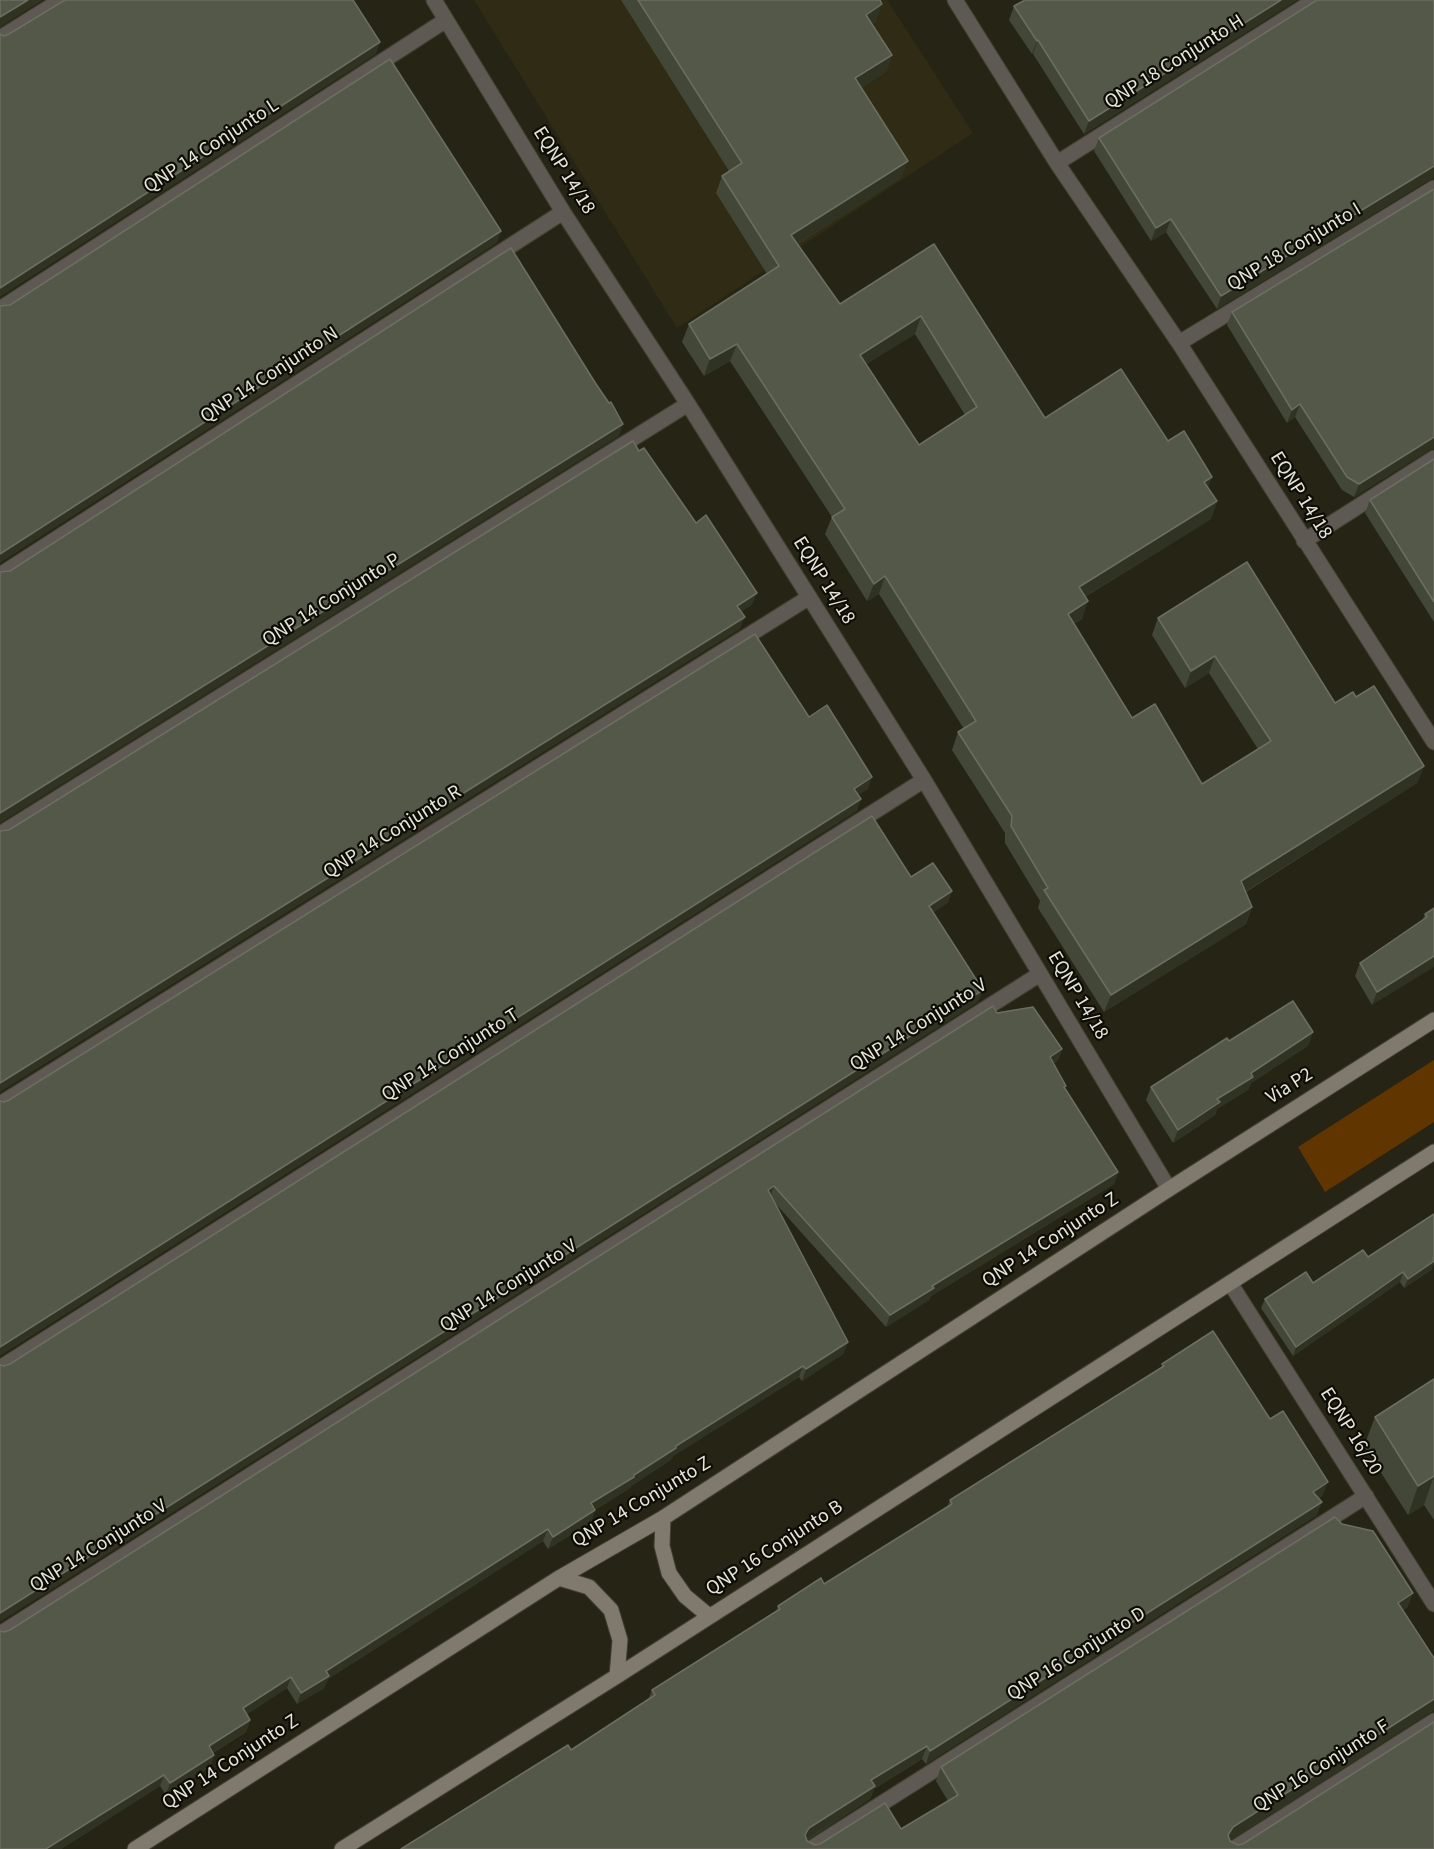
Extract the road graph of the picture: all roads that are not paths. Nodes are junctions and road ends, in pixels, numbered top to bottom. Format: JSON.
{"nodes":[{"id":1,"x":61,"y":0,"type":"edge"},
{"id":2,"x":434,"y":0,"type":"edge"},
{"id":3,"x":955,"y":0,"type":"edge"},
{"id":4,"x":1315,"y":0,"type":"edge"},
{"id":5,"x":446,"y":20,"type":"junction"},
{"id":6,"x":0,"y":38,"type":"edge"},
{"id":7,"x":1057,"y":163,"type":"junction"},
{"id":8,"x":1434,"y":188,"type":"edge"},
{"id":9,"x":563,"y":212,"type":"junction"},
{"id":10,"x":0,"y":309,"type":"edge"},
{"id":11,"x":1179,"y":343,"type":"junction"},
{"id":12,"x":687,"y":404,"type":"junction"},
{"id":13,"x":1434,"y":458,"type":"edge"},
{"id":14,"x":1304,"y":541,"type":"junction"},
{"id":15,"x":0,"y":575,"type":"edge"},
{"id":16,"x":808,"y":598,"type":"junction"},
{"id":17,"x":1429,"y":724,"type":"edge"},
{"id":18,"x":1434,"y":742,"type":"edge"},
{"id":19,"x":924,"y":780,"type":"junction"},
{"id":20,"x":0,"y":834,"type":"edge"},
{"id":21,"x":1040,"y":974,"type":"junction"},
{"id":22,"x":1434,"y":1020,"type":"edge"},
{"id":23,"x":0,"y":1104,"type":"edge"},
{"id":24,"x":1434,"y":1152,"type":"edge"},
{"id":25,"x":1169,"y":1189,"type":"junction"},
{"id":26,"x":1230,"y":1283,"type":"junction"},
{"id":27,"x":0,"y":1368,"type":"edge"},
{"id":28,"x":1366,"y":1497,"type":"junction"},
{"id":29,"x":663,"y":1518,"type":"junction"},
{"id":30,"x":559,"y":1578,"type":"junction"},
{"id":31,"x":1434,"y":1604,"type":"edge"},
{"id":32,"x":709,"y":1616,"type":"junction"},
{"id":33,"x":0,"y":1634,"type":"edge"},
{"id":34,"x":617,"y":1676,"type":"junction"},
{"id":35,"x":1434,"y":1721,"type":"edge"},
{"id":36,"x":135,"y":1849,"type":"edge"},
{"id":37,"x":342,"y":1849,"type":"edge"},
{"id":38,"x":810,"y":1849,"type":"edge"},
{"id":39,"x":1233,"y":1849,"type":"edge"}],
"edges":[{"from":1,"to":6,"type":"street"},
{"from":2,"to":5,"type":"street","name":"EQNP 14/18"},
{"from":3,"to":7,"type":"street","name":"EQNP 14/18"},
{"from":4,"to":7,"type":"street","name":"QNP 18 Conjunto H"},
{"from":5,"to":9,"type":"street","name":"EQNP 14/18"},
{"from":5,"to":10,"type":"street","name":"QNP 14 Conjunto L"},
{"from":7,"to":11,"type":"street","name":"EQNP 14/18"},
{"from":8,"to":11,"type":"street","name":"QNP 18 Conjunto I"},
{"from":9,"to":12,"type":"street","name":"EQNP 14/18"},
{"from":9,"to":15,"type":"street","name":"QNP 14 Conjunto N"},
{"from":11,"to":14,"type":"street","name":"EQNP 14/18"},
{"from":12,"to":16,"type":"street","name":"EQNP 14/18"},
{"from":12,"to":20,"type":"street","name":"QNP 14 Conjunto P"},
{"from":13,"to":14,"type":"street"},
{"from":14,"to":17,"type":"street","name":"EQNP 14/18"},
{"from":16,"to":19,"type":"street","name":"EQNP 14/18"},
{"from":16,"to":23,"type":"street","name":"QNP 14 Conjunto R"},
{"from":17,"to":18,"type":"street","name":"EQNP 14/18"},
{"from":19,"to":21,"type":"street","name":"EQNP 14/18"},
{"from":19,"to":27,"type":"street","name":"QNP 14 Conjunto T"},
{"from":21,"to":25,"type":"street","name":"EQNP 14/18"},
{"from":21,"to":33,"type":"street","name":"QNP 14 Conjunto V"},
{"from":22,"to":25,"type":"street","name":"Via P2"},
{"from":24,"to":26,"type":"street"},
{"from":25,"to":29,"type":"street","name":"QNP 14 Conjunto Z"},
{"from":26,"to":28,"type":"street","name":"EQNP 16/20"},
{"from":26,"to":32,"type":"street","name":"QNP 16 Conjunto B"},
{"from":28,"to":31,"type":"street","name":"EQNP 16/20"},
{"from":28,"to":38,"type":"street","name":"QNP 16 Conjunto D"},
{"from":29,"to":30,"type":"street","name":"QNP 14 Conjunto Z"},
{"from":29,"to":32,"type":"street"},
{"from":30,"to":34,"type":"street"},
{"from":30,"to":36,"type":"street","name":"QNP 14 Conjunto Z"},
{"from":32,"to":34,"type":"street","name":"QNP 16 Conjunto B"},
{"from":34,"to":37,"type":"street","name":"QNP 16 Conjunto B"},
{"from":35,"to":39,"type":"street","name":"QNP 16 Conjunto F"}]}
